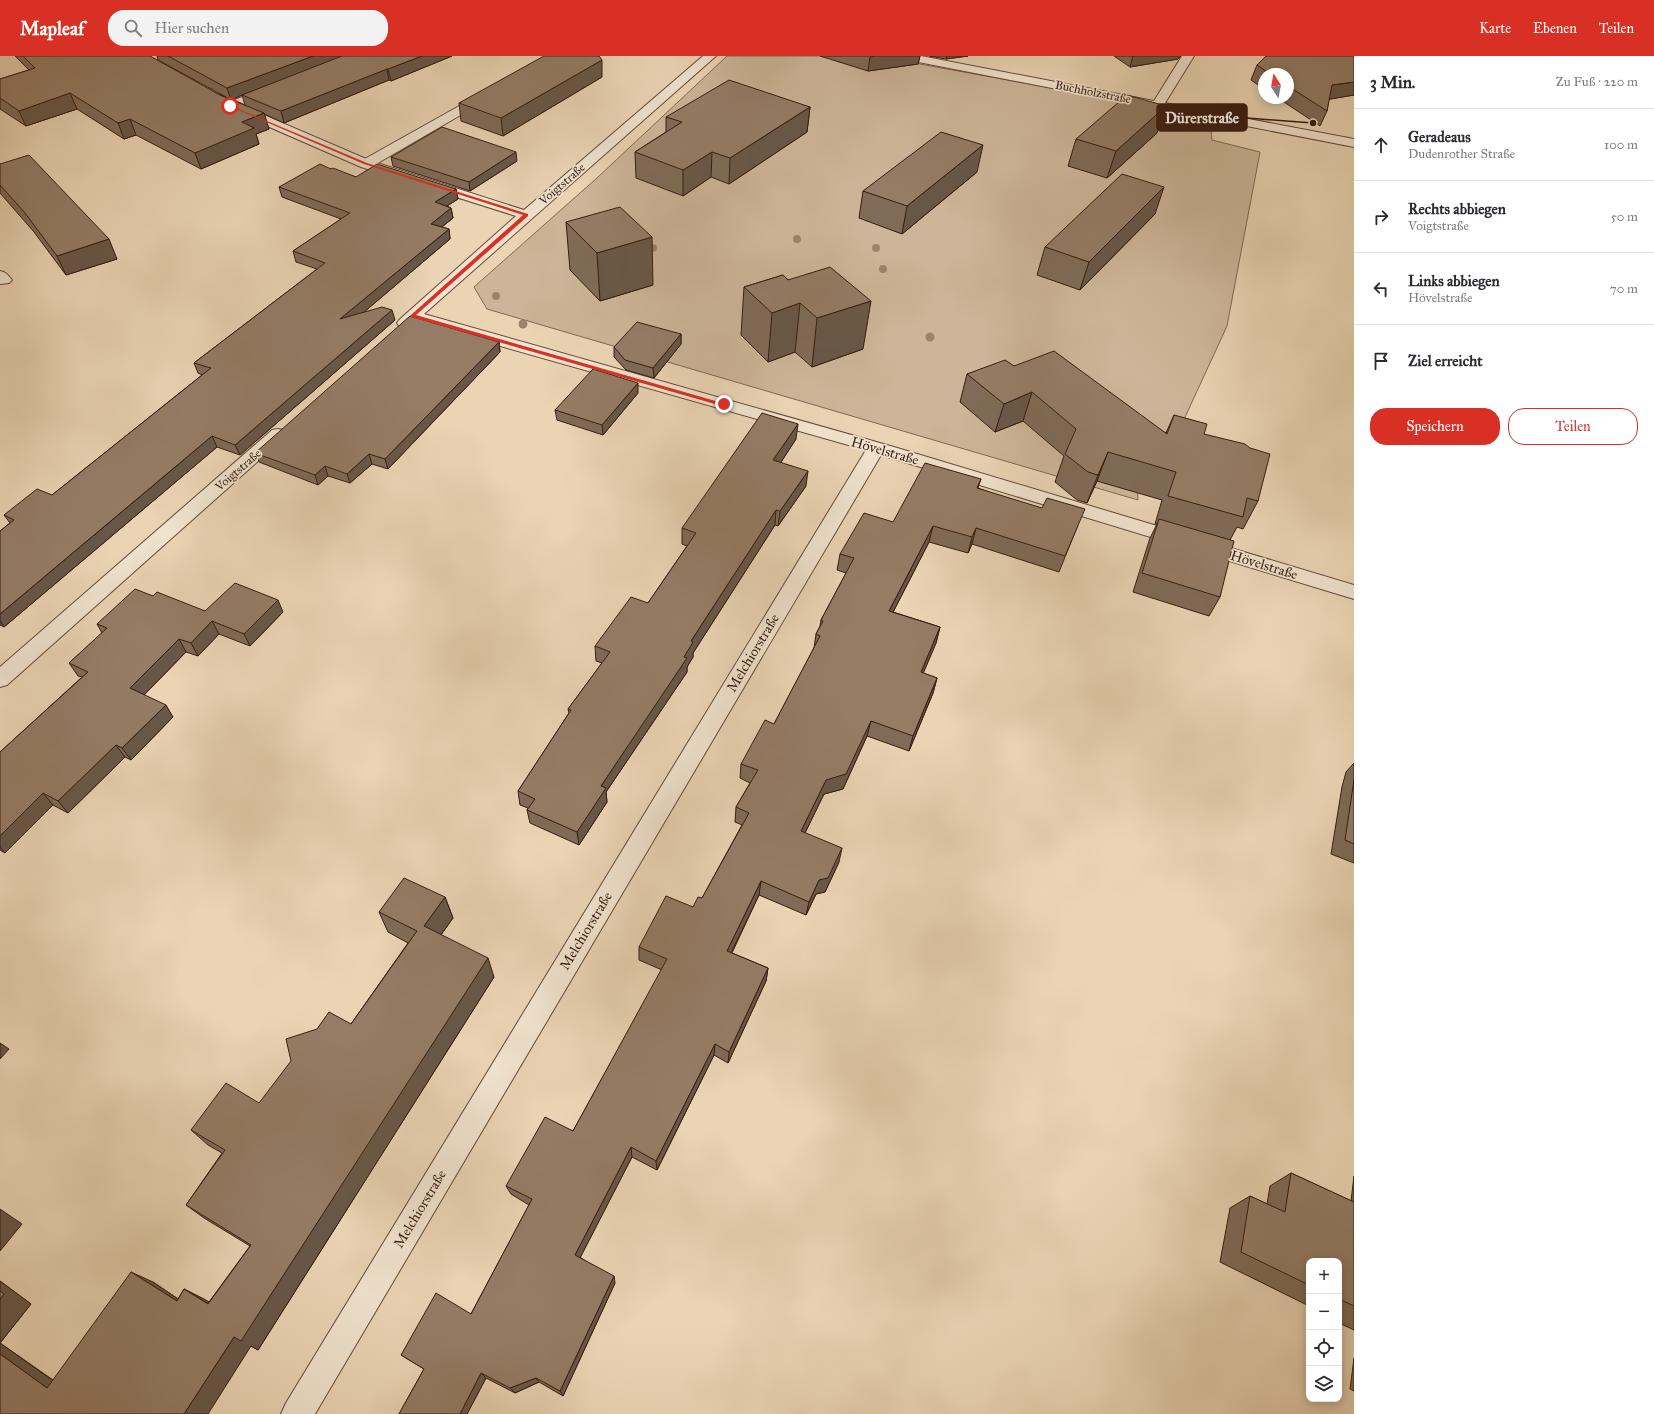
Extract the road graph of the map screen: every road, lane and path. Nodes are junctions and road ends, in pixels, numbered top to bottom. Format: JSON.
{"nodes":[{"id":1,"x":710,"y":56,"type":"edge"},
{"id":2,"x":903,"y":56,"type":"edge"},
{"id":3,"x":1188,"y":56,"type":"edge"},
{"id":4,"x":281,"y":86,"type":"edge"},
{"id":5,"x":494,"y":91,"type":"edge"},
{"id":6,"x":217,"y":99,"type":"edge"},
{"id":7,"x":1157,"y":105,"type":"junction"},
{"id":8,"x":230,"y":106,"type":"junction"},
{"id":9,"x":1354,"y":143,"type":"edge"},
{"id":10,"x":366,"y":164,"type":"junction"},
{"id":11,"x":526,"y":215,"type":"junction"},
{"id":12,"x":413,"y":316,"type":"junction"},
{"id":13,"x":395,"y":332,"type":"edge"},
{"id":14,"x":287,"y":426,"type":"edge"},
{"id":15,"x":876,"y":448,"type":"junction"},
{"id":16,"x":1354,"y":592,"type":"edge"},
{"id":17,"x":0,"y":679,"type":"edge"},
{"id":18,"x":296,"y":1414,"type":"edge"}],
"edges":[{"from":1,"to":11,"type":"street","name":"Voigtstraße"},
{"from":2,"to":7,"type":"street","name":"Buchholzstraße"},
{"from":3,"to":7,"type":"street"},
{"from":4,"to":8,"type":"street"},
{"from":5,"to":10,"type":"street"},
{"from":6,"to":8,"type":"street"},
{"from":7,"to":9,"type":"street","name":"Buchholzstraße"},
{"from":8,"to":10,"type":"street"},
{"from":10,"to":11,"type":"street"},
{"from":11,"to":12,"type":"street","name":"Voigtstraße"},
{"from":12,"to":13,"type":"street","name":"Voigtstraße"},
{"from":12,"to":15,"type":"street","name":"Hövelstraße"},
{"from":14,"to":17,"type":"street","name":"Voigtstraße"},
{"from":15,"to":16,"type":"street","name":"Hövelstraße"},
{"from":15,"to":18,"type":"street","name":"Melchiorstraße"}]}
